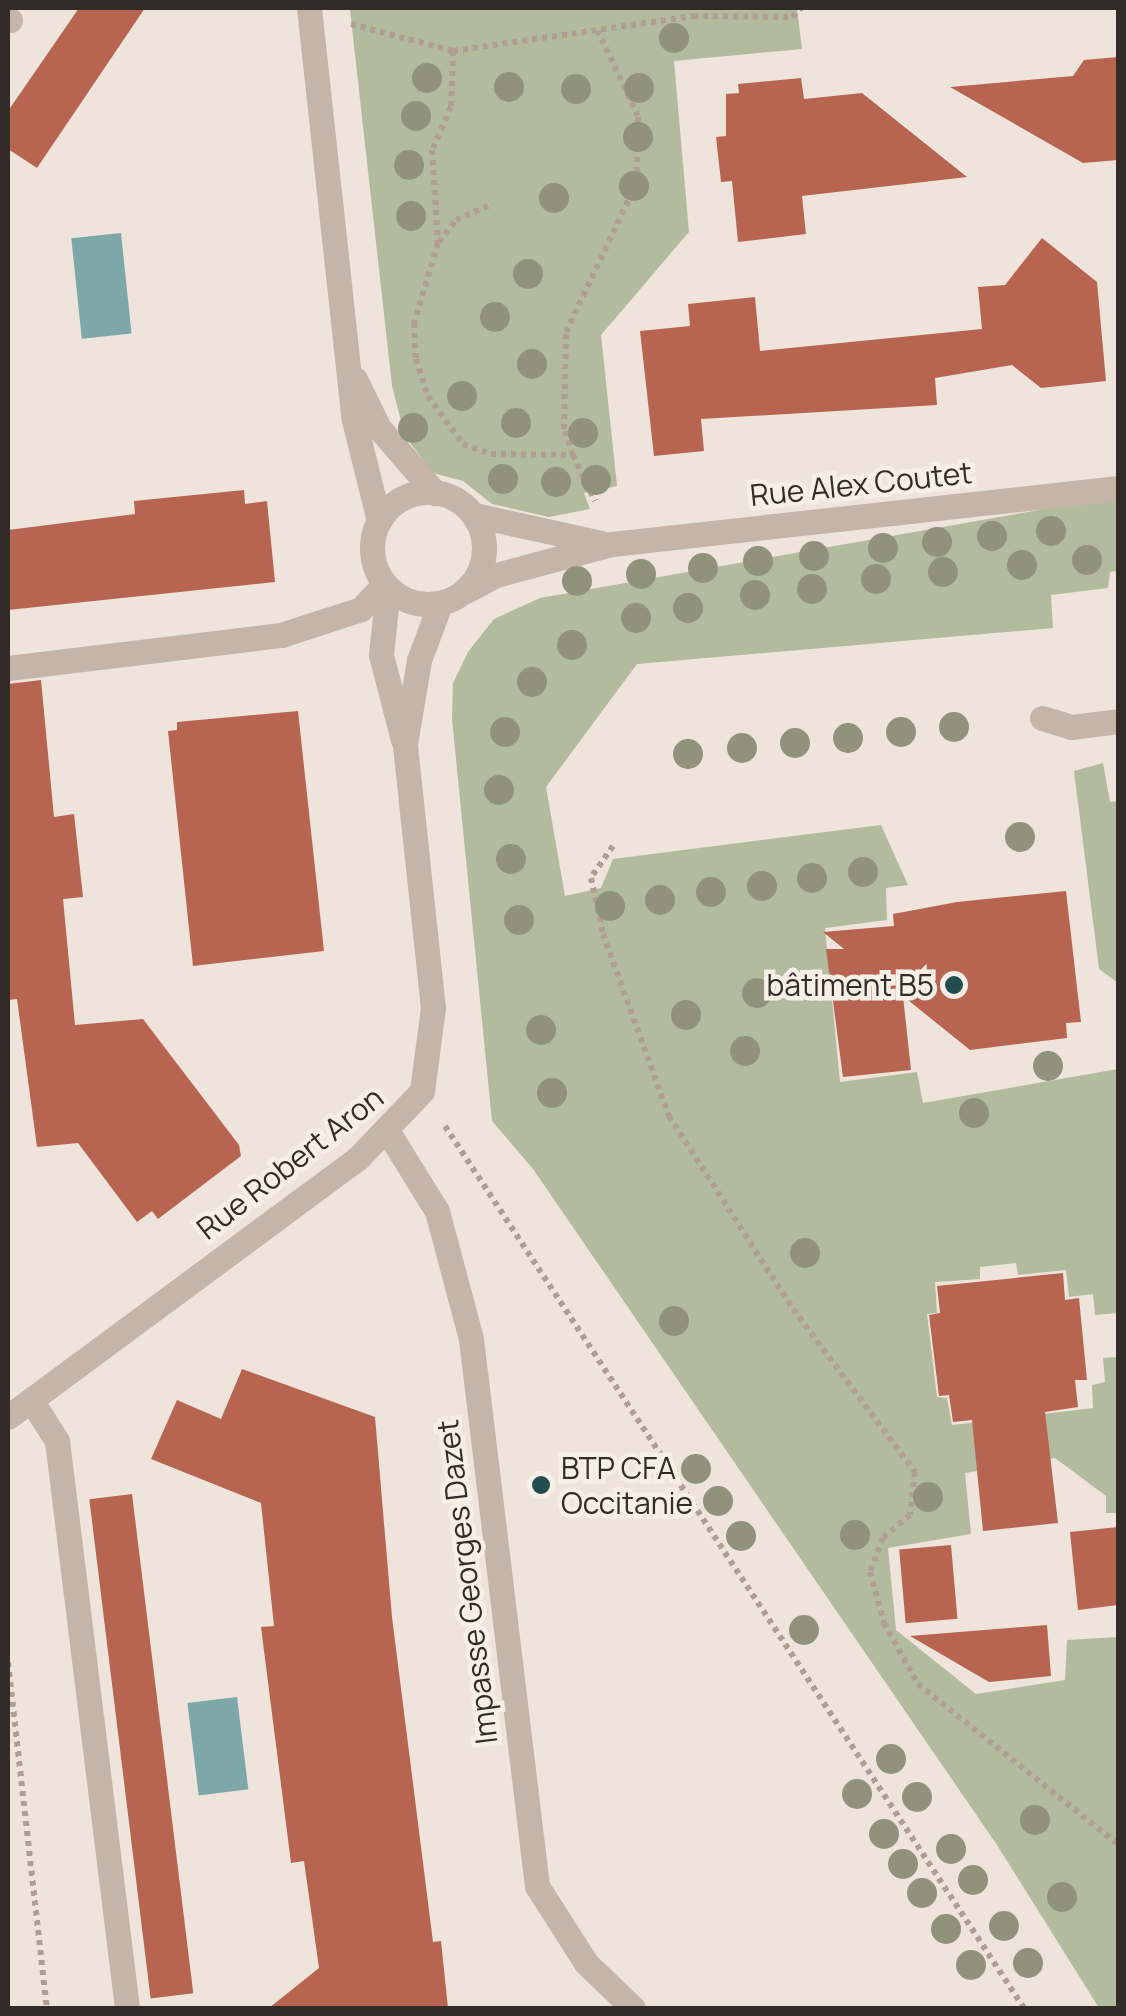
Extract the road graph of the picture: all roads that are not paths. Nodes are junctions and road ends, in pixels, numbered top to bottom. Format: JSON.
{"nodes":[{"id":1,"x":309,"y":8,"type":"edge"},
{"id":2,"x":350,"y":368,"type":"junction"},
{"id":3,"x":1118,"y":488,"type":"edge"},
{"id":4,"x":435,"y":493,"type":"junction"},
{"id":5,"x":474,"y":515,"type":"junction"},
{"id":6,"x":379,"y":521,"type":"junction"},
{"id":7,"x":612,"y":544,"type":"junction"},
{"id":8,"x":386,"y":586,"type":"junction"},
{"id":9,"x":466,"y":591,"type":"junction"},
{"id":10,"x":440,"y":604,"type":"junction"},
{"id":11,"x":8,"y":668,"type":"edge"},
{"id":12,"x":1042,"y":718,"type":"dead end"},
{"id":13,"x":1118,"y":721,"type":"edge"},
{"id":14,"x":405,"y":744,"type":"junction"},
{"id":15,"x":388,"y":1132,"type":"junction"},
{"id":16,"x":31,"y":1400,"type":"junction"},
{"id":17,"x":8,"y":1417,"type":"edge"},
{"id":18,"x":619,"y":2004,"type":"edge"},
{"id":19,"x":127,"y":2008,"type":"edge"}],
"edges":[{"from":1,"to":2,"type":"street"},
{"from":2,"to":4,"type":"street"},
{"from":2,"to":6,"type":"street"},
{"from":3,"to":7,"type":"street","name":"Rue Alex Coutet"},
{"from":4,"to":5,"type":"street"},
{"from":4,"to":6,"type":"street"},
{"from":5,"to":7,"type":"street","name":"Rue Alex Coutet"},
{"from":5,"to":9,"type":"street"},
{"from":6,"to":8,"type":"street"},
{"from":7,"to":9,"type":"street","name":"Rue Alex Coutet"},
{"from":8,"to":10,"type":"street"},
{"from":8,"to":11,"type":"street"},
{"from":8,"to":14,"type":"street","name":"Rue Robert Aron"},
{"from":9,"to":10,"type":"street"},
{"from":10,"to":14,"type":"street","name":"Rue Robert Aron"},
{"from":12,"to":13,"type":"street"},
{"from":14,"to":15,"type":"street","name":"Rue Robert Aron"},
{"from":15,"to":16,"type":"street","name":"Rue Robert Aron"},
{"from":15,"to":18,"type":"street","name":"Impasse Georges Dazet"},
{"from":16,"to":17,"type":"street","name":"Rue Robert Aron"},
{"from":16,"to":19,"type":"street"}]}
